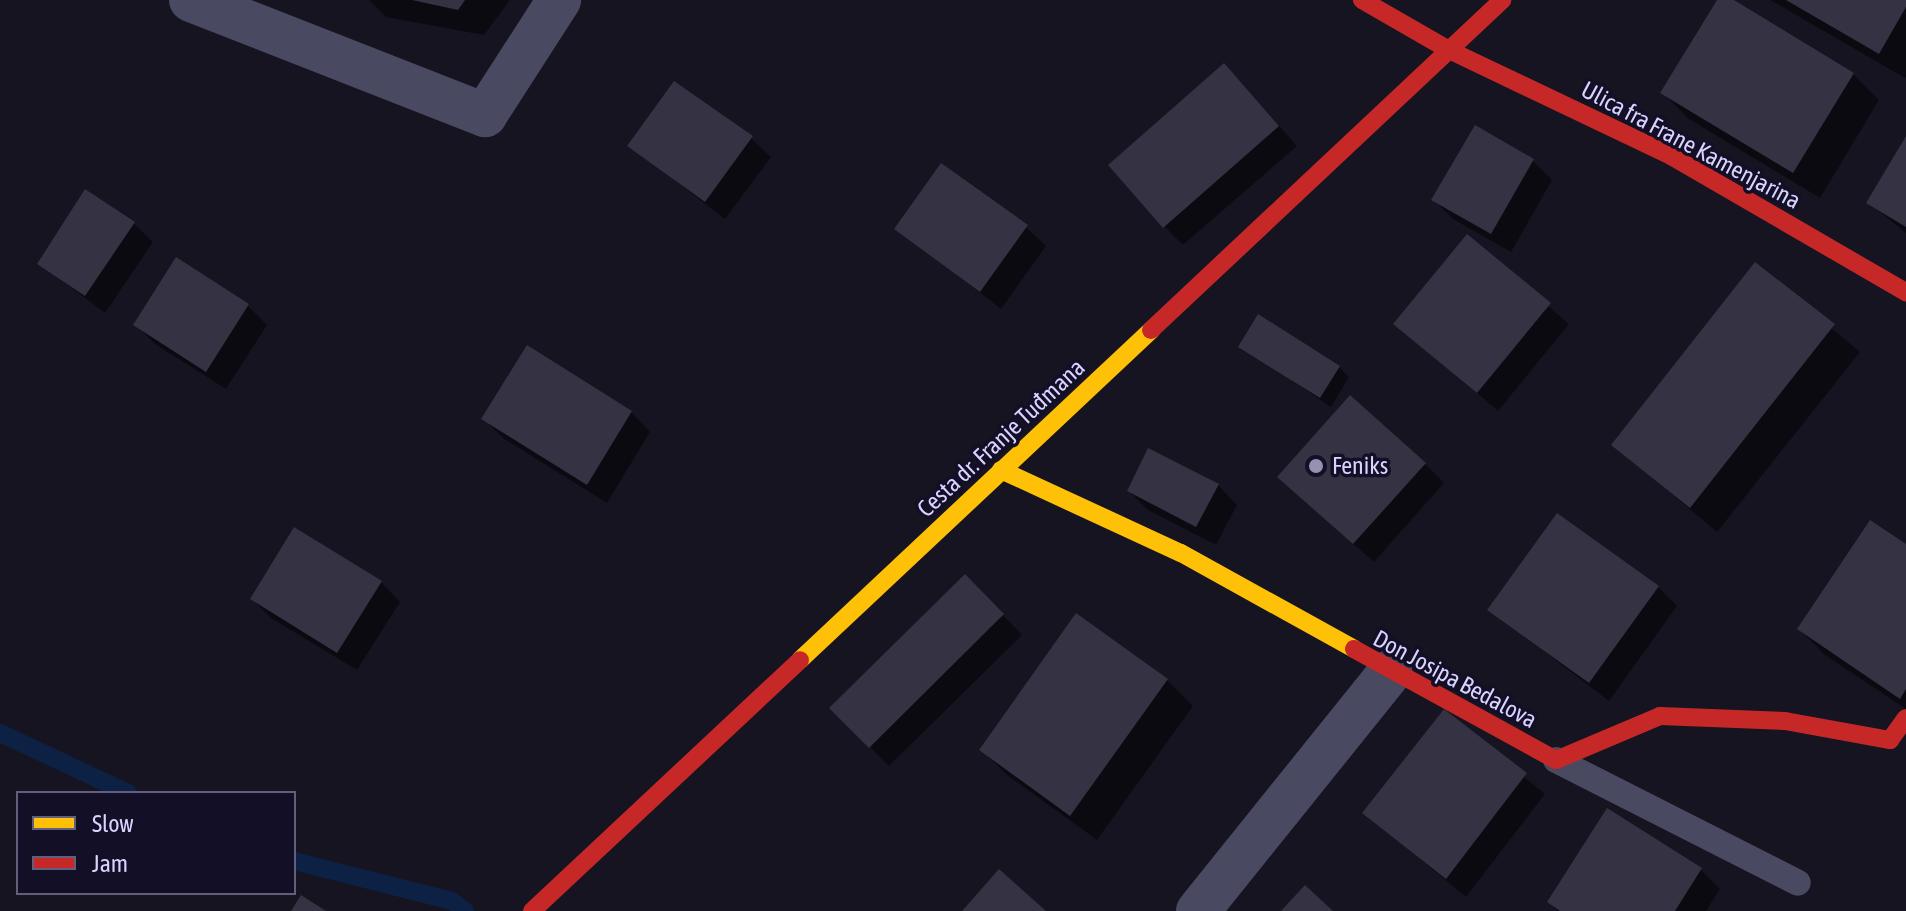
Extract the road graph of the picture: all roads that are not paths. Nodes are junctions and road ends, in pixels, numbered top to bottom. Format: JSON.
{"nodes":[{"id":1,"x":191,"y":0,"type":"edge"},
{"id":2,"x":559,"y":0,"type":"edge"},
{"id":3,"x":1362,"y":0,"type":"edge"},
{"id":4,"x":1502,"y":0,"type":"edge"},
{"id":5,"x":1449,"y":50,"type":"junction"},
{"id":6,"x":1906,"y":292,"type":"edge"},
{"id":7,"x":1001,"y":470,"type":"junction"},
{"id":8,"x":1390,"y":672,"type":"junction"},
{"id":9,"x":1906,"y":718,"type":"edge"},
{"id":10,"x":1556,"y":760,"type":"junction"},
{"id":11,"x":1798,"y":883,"type":"dead end"},
{"id":12,"x":535,"y":908,"type":"edge"},
{"id":13,"x":1198,"y":911,"type":"edge"}],
"edges":[{"from":1,"to":2,"type":"street"},
{"from":3,"to":5,"type":"street","name":"Ulica fra Frane Kamenjarina"},
{"from":4,"to":5,"type":"street","name":"Cesta dr. Franje Tuđmana"},
{"from":5,"to":6,"type":"street","name":"Ulica fra Frane Kamenjarina"},
{"from":5,"to":7,"type":"street","name":"Cesta dr. Franje Tuđmana"},
{"from":7,"to":8,"type":"street","name":"Don Josipa Bedalova"},
{"from":7,"to":12,"type":"street","name":"Cesta dr. Franje Tuđmana"},
{"from":8,"to":10,"type":"street","name":"Don Josipa Bedalova"},
{"from":8,"to":13,"type":"street"},
{"from":9,"to":10,"type":"street"},
{"from":10,"to":11,"type":"lane"}]}
